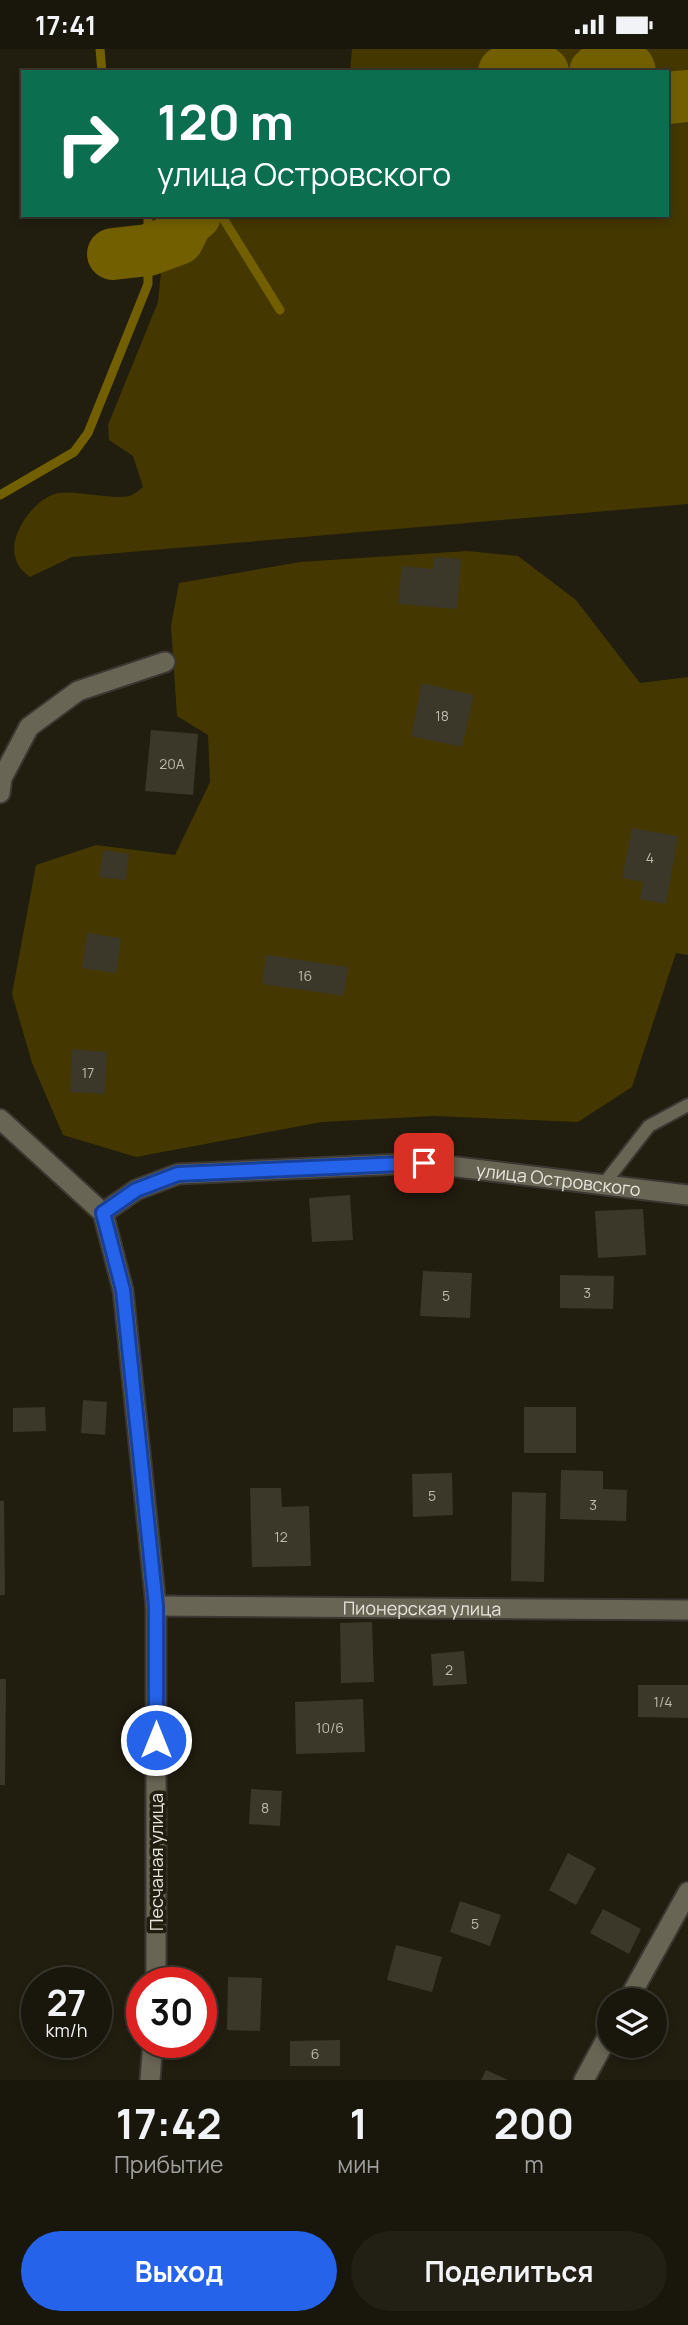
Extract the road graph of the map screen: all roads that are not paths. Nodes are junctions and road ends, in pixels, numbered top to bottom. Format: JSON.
{"nodes":[{"id":1,"x":165,"y":662,"type":"dead end"},
{"id":2,"x":0,"y":793,"type":"edge"},
{"id":3,"x":688,"y":1105,"type":"edge"},
{"id":4,"x":0,"y":1118,"type":"edge"},
{"id":5,"x":603,"y":1185,"type":"junction"},
{"id":6,"x":688,"y":1195,"type":"edge"},
{"id":7,"x":103,"y":1213,"type":"junction"},
{"id":8,"x":156,"y":1606,"type":"junction"},
{"id":9,"x":688,"y":1610,"type":"edge"},
{"id":10,"x":688,"y":1892,"type":"edge"},
{"id":11,"x":156,"y":1967,"type":"edge"},
{"id":12,"x":635,"y":1988,"type":"edge"},
{"id":13,"x":597,"y":2056,"type":"edge"},
{"id":14,"x":152,"y":2058,"type":"edge"},
{"id":15,"x":150,"y":2080,"type":"edge"},
{"id":16,"x":584,"y":2080,"type":"edge"}],
"edges":[{"from":1,"to":2,"type":"street"},
{"from":3,"to":5,"type":"lane"},
{"from":4,"to":7,"type":"street"},
{"from":5,"to":6,"type":"street","name":"улица Островского"},
{"from":5,"to":7,"type":"street","name":"улица Островского"},
{"from":7,"to":8,"type":"street","name":"Песчаная улица"},
{"from":8,"to":9,"type":"street","name":"Пионерская улица"},
{"from":8,"to":11,"type":"street","name":"Песчаная улица"},
{"from":10,"to":12,"type":"street"},
{"from":13,"to":16,"type":"street"},
{"from":14,"to":15,"type":"street"}]}
